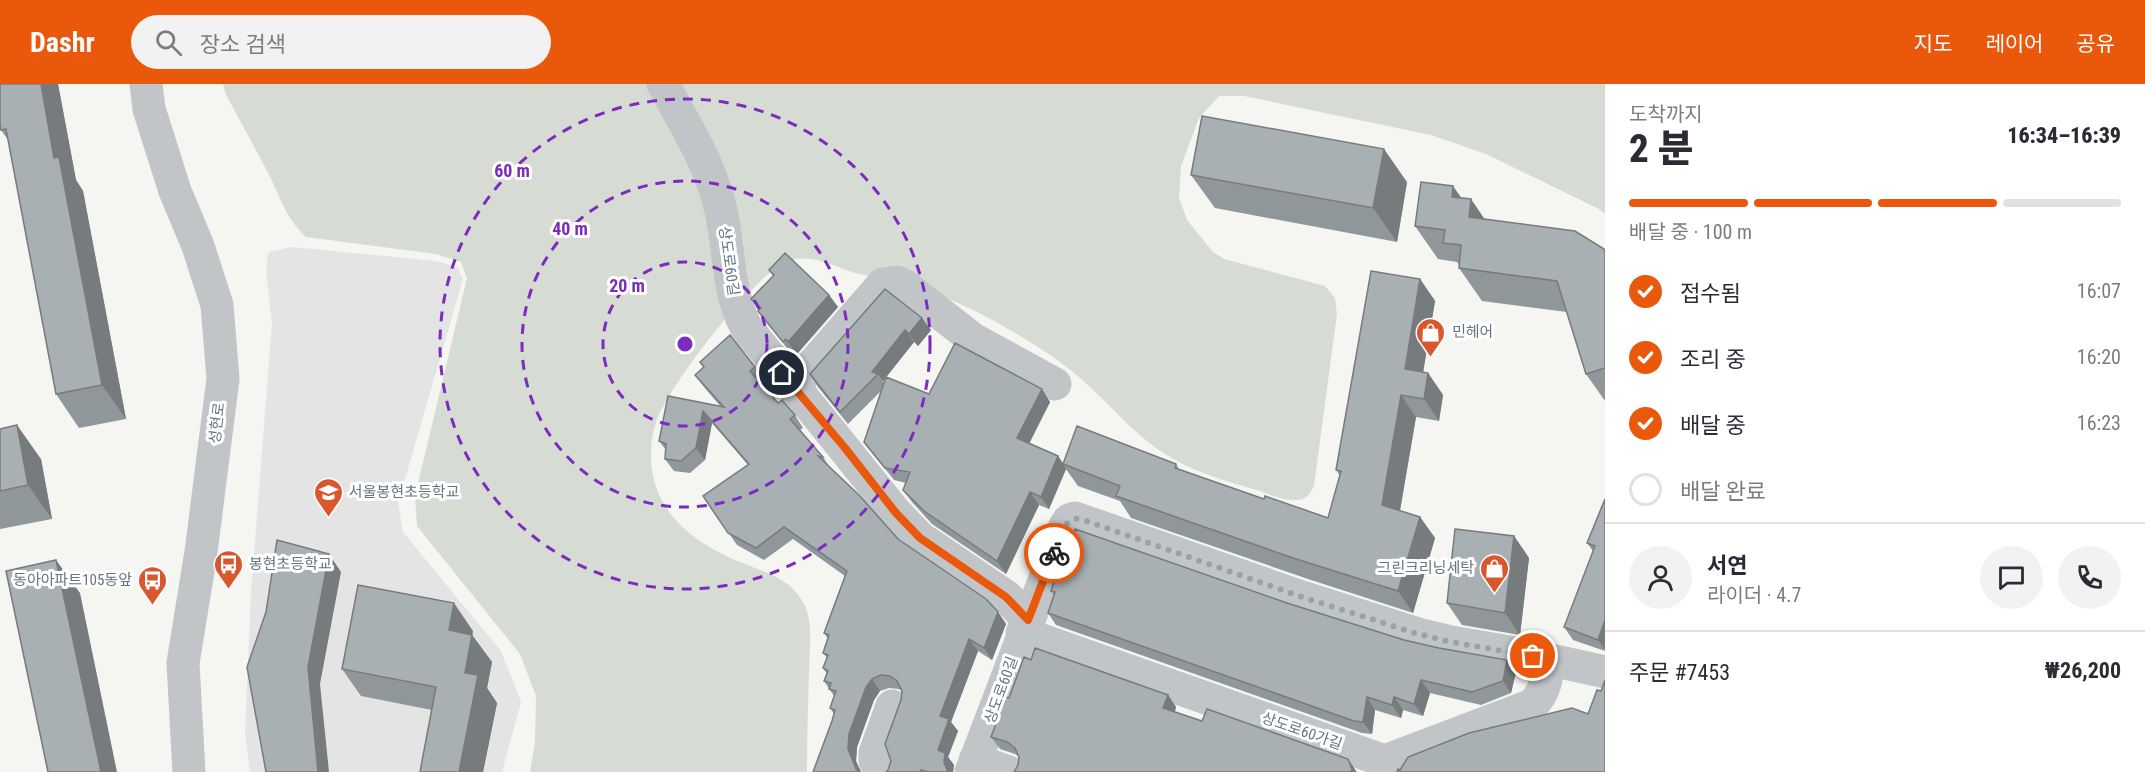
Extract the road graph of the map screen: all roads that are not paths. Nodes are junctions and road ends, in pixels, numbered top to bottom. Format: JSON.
{"nodes":[{"id":1,"x":146,"y":84,"type":"edge"},
{"id":2,"x":663,"y":84,"type":"edge"},
{"id":3,"x":1055,"y":384,"type":"dead end"},
{"id":4,"x":793,"y":387,"type":"junction"},
{"id":5,"x":1025,"y":627,"type":"junction"},
{"id":6,"x":1548,"y":660,"type":"junction"},
{"id":7,"x":1605,"y":672,"type":"edge"},
{"id":8,"x":892,"y":706,"type":"dead end"},
{"id":9,"x":973,"y":766,"type":"edge"},
{"id":10,"x":1386,"y":766,"type":"edge"},
{"id":11,"x":189,"y":772,"type":"edge"},
{"id":12,"x":881,"y":772,"type":"edge"},
{"id":13,"x":1009,"y":772,"type":"edge"}],
"edges":[{"from":1,"to":11,"type":"street","name":"성현로"},
{"from":2,"to":4,"type":"street","name":"상도로60길"},
{"from":3,"to":4,"type":"street"},
{"from":4,"to":5,"type":"street","name":"상도로60길"},
{"from":5,"to":6,"type":"street","name":"상도로60길"},
{"from":5,"to":9,"type":"street","name":"상도로60길"},
{"from":5,"to":10,"type":"street","name":"상도로60가길"},
{"from":6,"to":7,"type":"street","name":"상도로60길"},
{"from":6,"to":10,"type":"street","name":"상도로60가길"},
{"from":8,"to":12,"type":"street"},
{"from":9,"to":13,"type":"street"}]}
